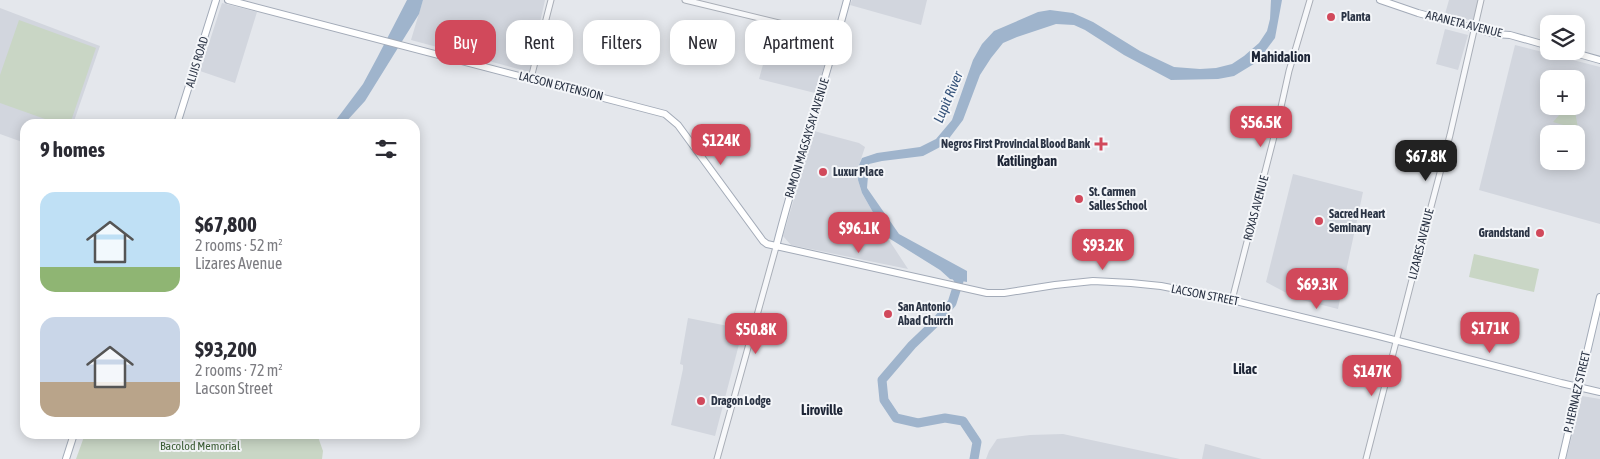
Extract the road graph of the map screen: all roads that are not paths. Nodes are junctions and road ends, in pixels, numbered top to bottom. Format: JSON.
{"nodes":[{"id":1,"x":216,"y":0,"type":"edge"},
{"id":2,"x":228,"y":0,"type":"edge"},
{"id":3,"x":551,"y":0,"type":"edge"},
{"id":4,"x":685,"y":0,"type":"edge"},
{"id":5,"x":847,"y":0,"type":"edge"},
{"id":6,"x":1310,"y":0,"type":"edge"},
{"id":7,"x":1380,"y":0,"type":"edge"},
{"id":8,"x":1482,"y":0,"type":"edge"},
{"id":9,"x":767,"y":20,"type":"edge"},
{"id":10,"x":842,"y":20,"type":"edge"},
{"id":11,"x":1475,"y":28,"type":"junction"},
{"id":12,"x":1540,"y":43,"type":"edge"},
{"id":13,"x":1585,"y":56,"type":"edge"},
{"id":14,"x":1600,"y":60,"type":"edge"},
{"id":15,"x":828,"y":65,"type":"edge"},
{"id":16,"x":531,"y":78,"type":"junction"},
{"id":17,"x":179,"y":119,"type":"edge"},
{"id":18,"x":776,"y":246,"type":"junction"},
{"id":19,"x":1600,"y":297,"type":"edge"},
{"id":20,"x":1232,"y":300,"type":"junction"},
{"id":21,"x":1397,"y":341,"type":"junction"},
{"id":22,"x":1578,"y":387,"type":"junction"},
{"id":23,"x":1600,"y":392,"type":"edge"},
{"id":24,"x":72,"y":439,"type":"edge"},
{"id":25,"x":66,"y":459,"type":"edge"},
{"id":26,"x":717,"y":459,"type":"edge"},
{"id":27,"x":1366,"y":459,"type":"edge"},
{"id":28,"x":1562,"y":459,"type":"edge"}],
"edges":[{"from":1,"to":17,"type":"main road","name":"ALIJIS ROAD"},
{"from":2,"to":16,"type":"main road","name":"LACSON EXTENSION"},
{"from":3,"to":16,"type":"street"},
{"from":4,"to":9,"type":"street"},
{"from":5,"to":10,"type":"main road","name":"RAMON MAGSAYSAY AVENUE"},
{"from":6,"to":20,"type":"street","name":"ROXAS AVENUE"},
{"from":7,"to":11,"type":"main road","name":"ARANETA AVENUE"},
{"from":8,"to":11,"type":"street","name":"LIZARES AVENUE"},
{"from":11,"to":12,"type":"main road","name":"ARANETA AVENUE"},
{"from":11,"to":21,"type":"street","name":"LIZARES AVENUE"},
{"from":13,"to":14,"type":"main road"},
{"from":15,"to":18,"type":"main road","name":"RAMON MAGSAYSAY AVENUE"},
{"from":16,"to":18,"type":"main road","name":"LACSON EXTENSION"},
{"from":18,"to":20,"type":"main road","name":"LACSON STREET"},
{"from":18,"to":26,"type":"street"},
{"from":19,"to":22,"type":"main road","name":"P. HERNAEZ STREET"},
{"from":20,"to":21,"type":"main road","name":"LACSON STREET"},
{"from":21,"to":22,"type":"main road","name":"LACSON STREET"},
{"from":21,"to":27,"type":"street","name":"LIZARES AVENUE"},
{"from":22,"to":23,"type":"main road","name":"LACSON STREET"},
{"from":22,"to":28,"type":"main road","name":"P. HERNAEZ STREET"},
{"from":24,"to":25,"type":"main road"}]}
